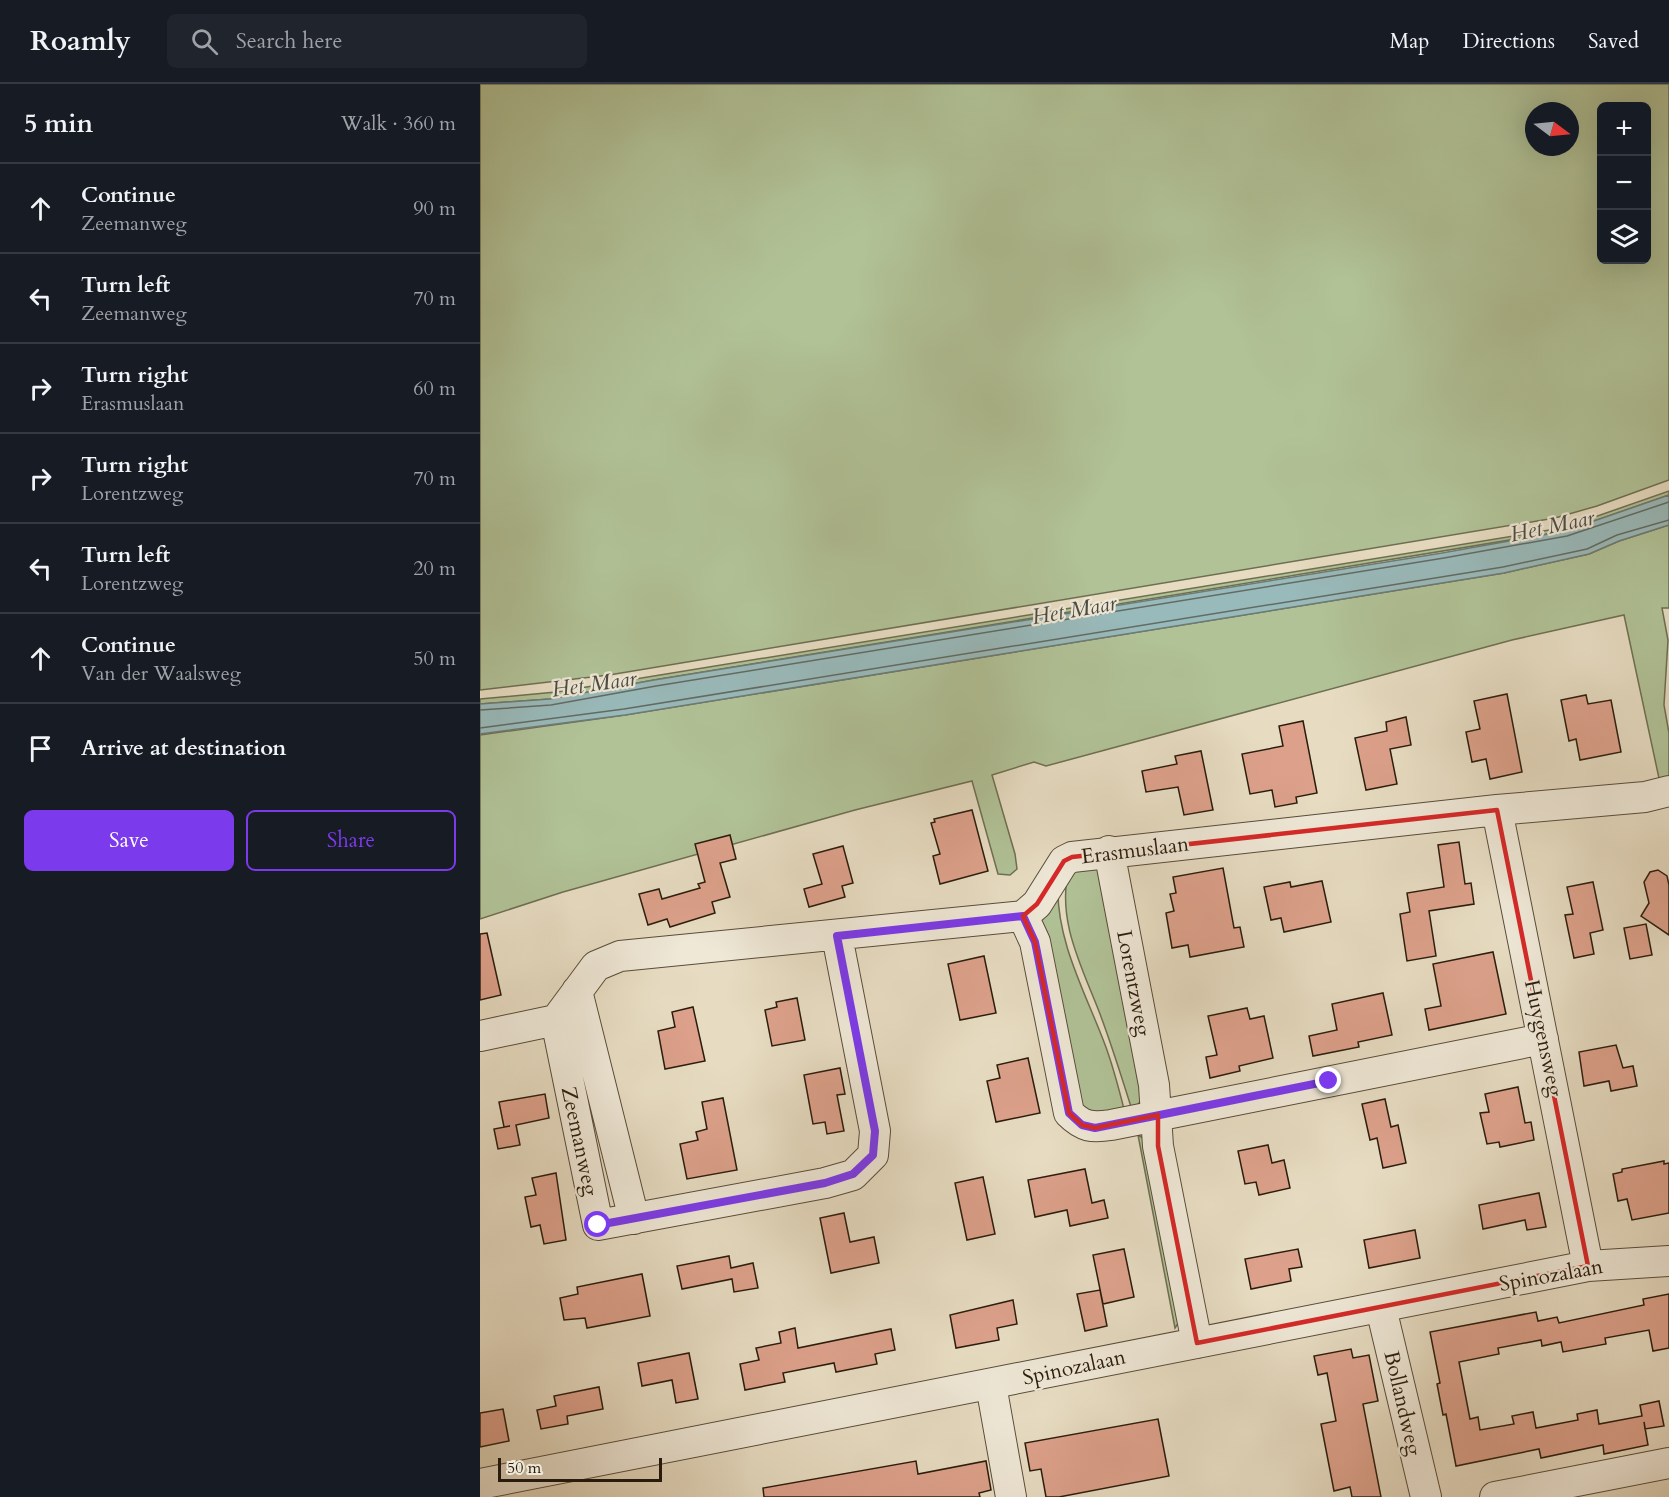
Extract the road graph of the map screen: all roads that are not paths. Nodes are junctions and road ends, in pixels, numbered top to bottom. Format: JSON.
{"nodes":[{"id":1,"x":1669,"y":791,"type":"edge"},
{"id":2,"x":1497,"y":810,"type":"junction"},
{"id":3,"x":1109,"y":851,"type":"junction"},
{"id":4,"x":1023,"y":916,"type":"junction"},
{"id":5,"x":837,"y":936,"type":"junction"},
{"id":6,"x":577,"y":991,"type":"junction"},
{"id":7,"x":556,"y":1020,"type":"junction"},
{"id":8,"x":480,"y":1036,"type":"edge"},
{"id":9,"x":1543,"y":1040,"type":"junction"},
{"id":10,"x":1158,"y":1115,"type":"junction"},
{"id":11,"x":634,"y":1219,"type":"junction"},
{"id":12,"x":1669,"y":1261,"type":"edge"},
{"id":13,"x":1588,"y":1266,"type":"junction"},
{"id":14,"x":1381,"y":1308,"type":"junction"},
{"id":15,"x":1197,"y":1343,"type":"junction"},
{"id":16,"x":991,"y":1385,"type":"junction"},
{"id":17,"x":1669,"y":1463,"type":"edge"},
{"id":18,"x":480,"y":1484,"type":"edge"},
{"id":19,"x":1011,"y":1497,"type":"edge"},
{"id":20,"x":1426,"y":1497,"type":"edge"},
{"id":21,"x":1495,"y":1497,"type":"edge"}],
"edges":[{"from":1,"to":2,"type":"street","name":"Erasmuslaan"},
{"from":2,"to":3,"type":"street","name":"Erasmuslaan"},
{"from":2,"to":9,"type":"street","name":"Huygensweg"},
{"from":3,"to":4,"type":"street","name":"Erasmuslaan"},
{"from":3,"to":10,"type":"street","name":"Lorentzweg"},
{"from":4,"to":5,"type":"street"},
{"from":4,"to":10,"type":"street"},
{"from":5,"to":6,"type":"street"},
{"from":5,"to":11,"type":"street","name":"Zeemanweg"},
{"from":6,"to":7,"type":"street"},
{"from":6,"to":11,"type":"street","name":"Zeemanweg"},
{"from":7,"to":8,"type":"street"},
{"from":7,"to":11,"type":"street","name":"Zeemanweg"},
{"from":9,"to":10,"type":"street"},
{"from":9,"to":13,"type":"street","name":"Huygensweg"},
{"from":10,"to":15,"type":"street","name":"Lorentzweg"},
{"from":12,"to":13,"type":"street","name":"Spinozalaan"},
{"from":13,"to":14,"type":"street","name":"Spinozalaan"},
{"from":14,"to":15,"type":"street","name":"Spinozalaan"},
{"from":14,"to":20,"type":"street","name":"Bollandweg"},
{"from":15,"to":16,"type":"street","name":"Spinozalaan"},
{"from":16,"to":18,"type":"street","name":"Spinozalaan"},
{"from":16,"to":19,"type":"street"},
{"from":17,"to":21,"type":"street"}]}
